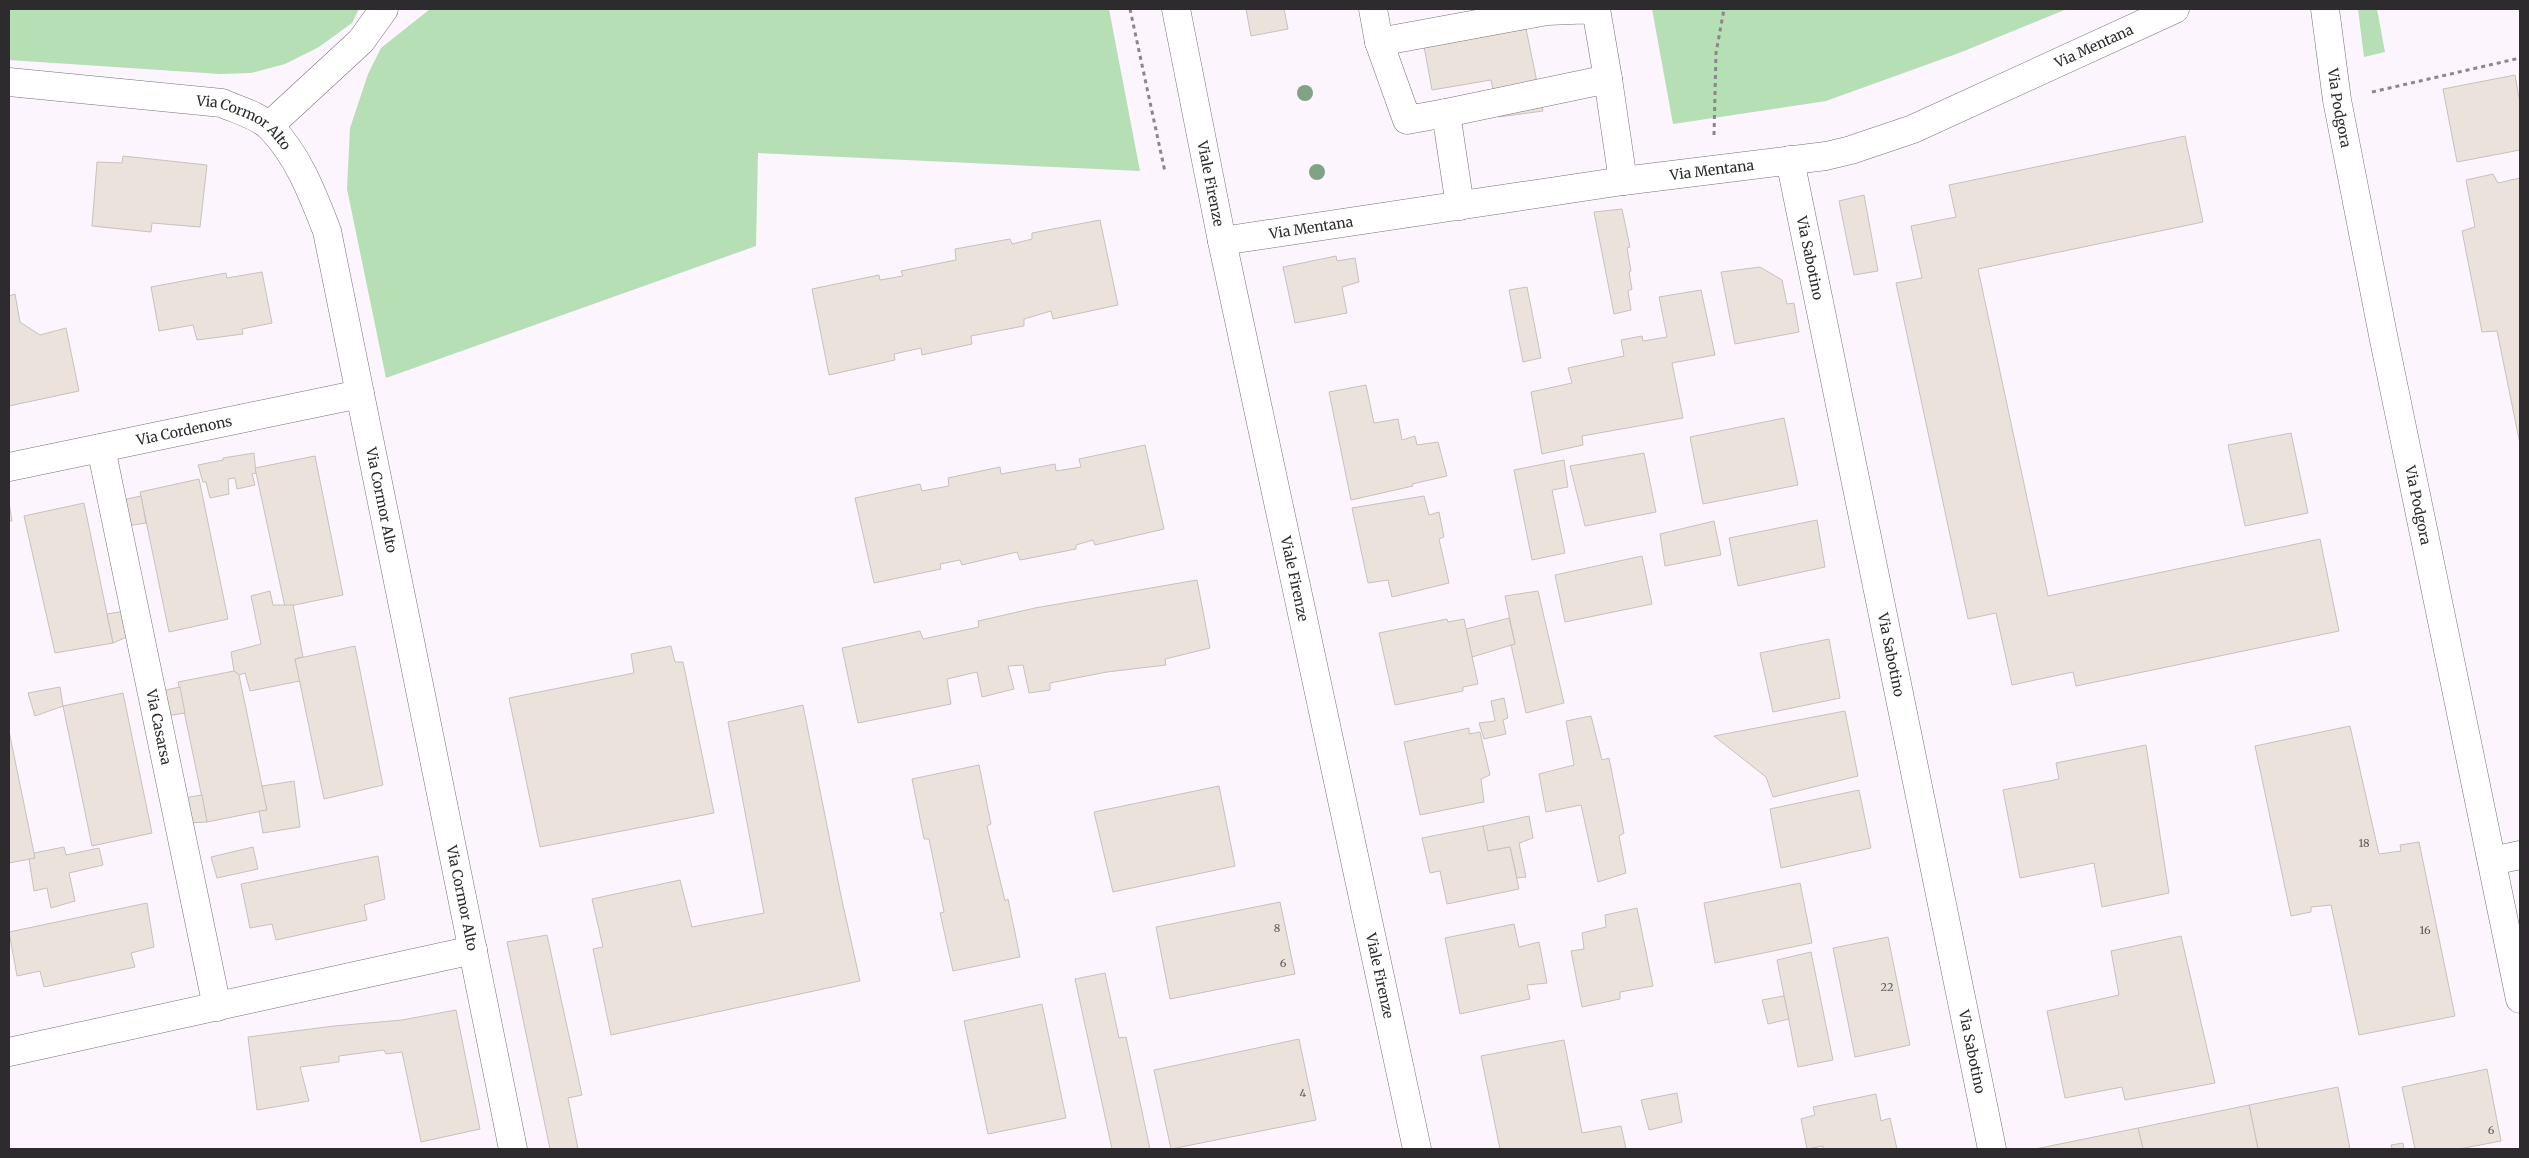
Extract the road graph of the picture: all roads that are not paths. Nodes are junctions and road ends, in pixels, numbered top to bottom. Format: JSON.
{"nodes":[{"id":1,"x":384,"y":9,"type":"edge"},
{"id":2,"x":1176,"y":9,"type":"edge"},
{"id":3,"x":1374,"y":9,"type":"edge"},
{"id":4,"x":2175,"y":9,"type":"edge"},
{"id":5,"x":2325,"y":9,"type":"edge"},
{"id":6,"x":1546,"y":10,"type":"edge"},
{"id":7,"x":1379,"y":42,"type":"junction"},
{"id":8,"x":1608,"y":79,"type":"junction"},
{"id":9,"x":9,"y":82,"type":"edge"},
{"id":10,"x":1446,"y":113,"type":"junction"},
{"id":11,"x":269,"y":126,"type":"junction"},
{"id":12,"x":1790,"y":160,"type":"junction"},
{"id":13,"x":1624,"y":181,"type":"junction"},
{"id":14,"x":1460,"y":206,"type":"junction"},
{"id":15,"x":1222,"y":242,"type":"junction"},
{"id":16,"x":360,"y":394,"type":"junction"},
{"id":17,"x":101,"y":448,"type":"junction"},
{"id":18,"x":9,"y":467,"type":"edge"},
{"id":19,"x":2520,"y":855,"type":"edge"},
{"id":20,"x":2492,"y":861,"type":"junction"},
{"id":21,"x":473,"y":950,"type":"junction"},
{"id":22,"x":2520,"y":999,"type":"edge"},
{"id":23,"x":217,"y":1007,"type":"junction"},
{"id":24,"x":9,"y":1052,"type":"edge"},
{"id":25,"x":513,"y":1149,"type":"edge"},
{"id":26,"x":1417,"y":1149,"type":"edge"},
{"id":27,"x":1992,"y":1149,"type":"edge"}],
"edges":[{"from":1,"to":11,"type":"street"},
{"from":2,"to":15,"type":"street","name":"Viale Firenze"},
{"from":3,"to":7,"type":"street"},
{"from":4,"to":12,"type":"street","name":"Via Mentana"},
{"from":5,"to":20,"type":"street","name":"Via Podgora"},
{"from":6,"to":7,"type":"street"},
{"from":6,"to":8,"type":"street"},
{"from":7,"to":10,"type":"street"},
{"from":8,"to":10,"type":"street"},
{"from":8,"to":13,"type":"street"},
{"from":9,"to":11,"type":"street","name":"Via Cormor Alto"},
{"from":10,"to":14,"type":"street"},
{"from":11,"to":16,"type":"street","name":"Via Cormor Alto"},
{"from":12,"to":13,"type":"street","name":"Via Mentana"},
{"from":12,"to":27,"type":"street","name":"Via Sabotino"},
{"from":13,"to":14,"type":"street","name":"Via Mentana"},
{"from":14,"to":15,"type":"street","name":"Via Mentana"},
{"from":15,"to":26,"type":"street","name":"Viale Firenze"},
{"from":16,"to":17,"type":"street","name":"Via Cordenons"},
{"from":16,"to":21,"type":"street","name":"Via Cormor Alto"},
{"from":17,"to":18,"type":"street","name":"Via Cordenons"},
{"from":17,"to":23,"type":"street","name":"Via Casarsa"},
{"from":19,"to":20,"type":"street"},
{"from":20,"to":22,"type":"street","name":"Via Podgora"},
{"from":21,"to":23,"type":"street"},
{"from":21,"to":25,"type":"street","name":"Via Cormor Alto"},
{"from":23,"to":24,"type":"street"}]}
